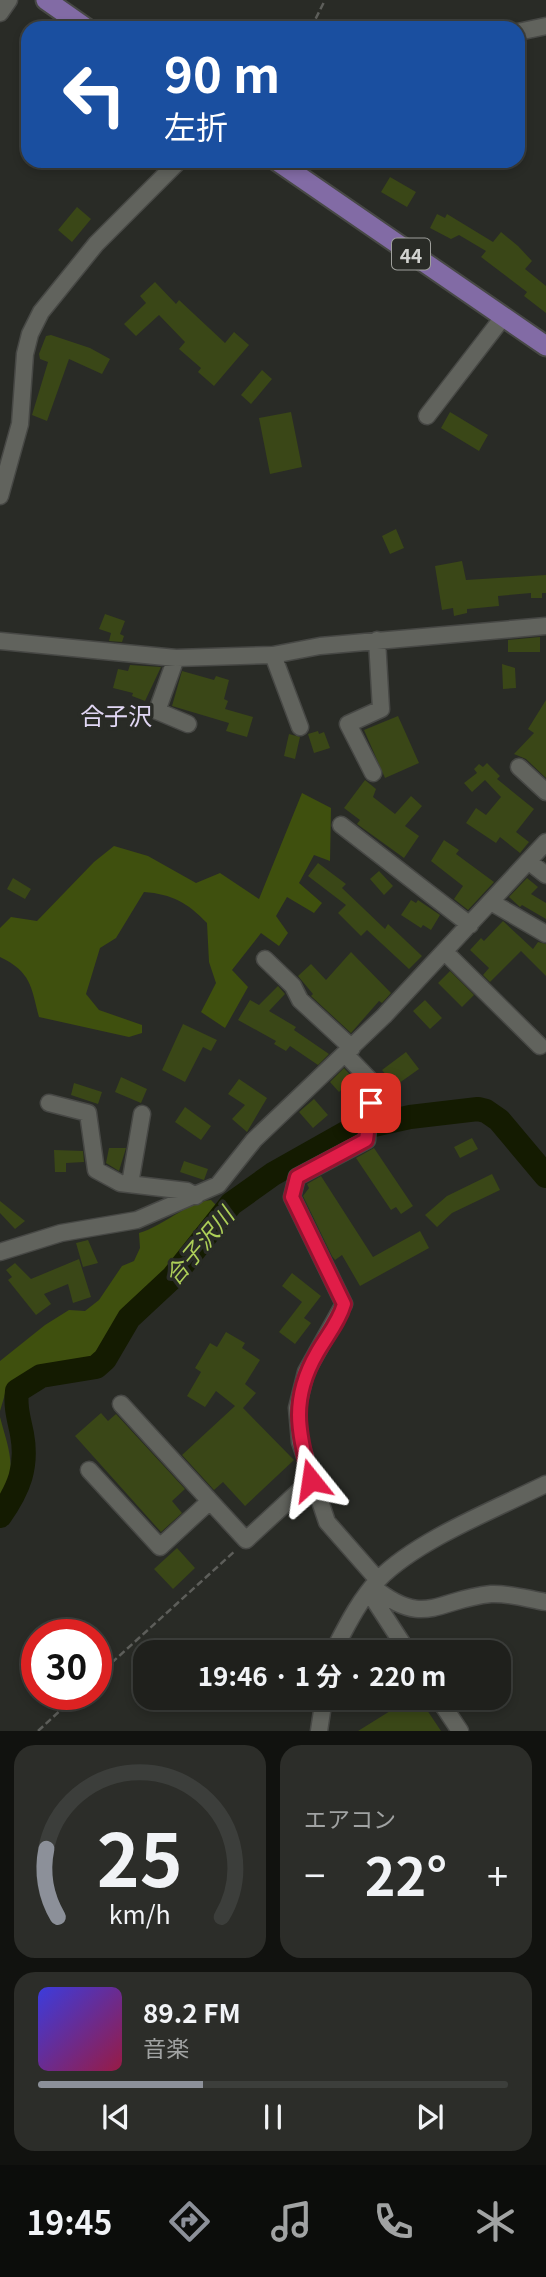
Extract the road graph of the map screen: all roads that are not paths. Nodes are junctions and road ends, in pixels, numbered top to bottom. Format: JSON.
{"nodes":[{"id":1,"x":9,"y":0,"type":"edge"},
{"id":2,"x":46,"y":0,"type":"edge"},
{"id":3,"x":0,"y":13,"type":"edge"},
{"id":4,"x":76,"y":21,"type":"edge"},
{"id":5,"x":546,"y":26,"type":"edge"},
{"id":6,"x":525,"y":30,"type":"edge"},
{"id":7,"x":172,"y":168,"type":"edge"},
{"id":8,"x":287,"y":168,"type":"edge"},
{"id":9,"x":504,"y":316,"type":"junction"},
{"id":10,"x":546,"y":346,"type":"edge"},
{"id":11,"x":426,"y":416,"type":"dead end"},
{"id":12,"x":0,"y":496,"type":"edge"},
{"id":13,"x":546,"y":626,"type":"edge"},
{"id":14,"x":377,"y":640,"type":"junction"},
{"id":15,"x":0,"y":641,"type":"edge"},
{"id":16,"x":273,"y":655,"type":"junction"},
{"id":17,"x":176,"y":657,"type":"junction"},
{"id":18,"x":188,"y":724,"type":"dead end"},
{"id":19,"x":300,"y":727,"type":"dead end"},
{"id":20,"x":519,"y":767,"type":"dead end"},
{"id":21,"x":373,"y":773,"type":"dead end"},
{"id":22,"x":546,"y":792,"type":"edge"},
{"id":23,"x":341,"y":825,"type":"dead end"},
{"id":24,"x":546,"y":842,"type":"edge"},
{"id":25,"x":528,"y":861,"type":"junction"},
{"id":26,"x":546,"y":875,"type":"edge"},
{"id":27,"x":491,"y":902,"type":"junction"},
{"id":28,"x":470,"y":925,"type":"junction"},
{"id":29,"x":546,"y":934,"type":"edge"},
{"id":30,"x":445,"y":952,"type":"junction"},
{"id":31,"x":265,"y":959,"type":"dead end"},
{"id":32,"x":540,"y":1046,"type":"dead end"},
{"id":33,"x":348,"y":1051,"type":"junction"},
{"id":34,"x":49,"y":1103,"type":"dead end"},
{"id":35,"x":142,"y":1114,"type":"dead end"},
{"id":36,"x":130,"y":1184,"type":"junction"},
{"id":37,"x":196,"y":1196,"type":"junction"},
{"id":38,"x":1,"y":1254,"type":"edge"},
{"id":39,"x":121,"y":1404,"type":"dead end"},
{"id":40,"x":89,"y":1470,"type":"dead end"},
{"id":41,"x":311,"y":1480,"type":"junction"},
{"id":42,"x":546,"y":1484,"type":"edge"},
{"id":43,"x":210,"y":1501,"type":"junction"},
{"id":44,"x":373,"y":1586,"type":"junction"},
{"id":45,"x":546,"y":1602,"type":"edge"},
{"id":46,"x":340,"y":1640,"type":"edge"},
{"id":47,"x":402,"y":1640,"type":"edge"},
{"id":48,"x":322,"y":1710,"type":"edge"},
{"id":49,"x":446,"y":1710,"type":"edge"},
{"id":50,"x":319,"y":1731,"type":"edge"},
{"id":51,"x":460,"y":1731,"type":"edge"}],
"edges":[{"from":1,"to":3,"type":"street"},
{"from":2,"to":4,"type":"main road"},
{"from":5,"to":6,"type":"street"},
{"from":7,"to":12,"type":"street"},
{"from":8,"to":9,"type":"main road","number":"44"},
{"from":9,"to":10,"type":"main road","number":"44"},
{"from":9,"to":11,"type":"street"},
{"from":13,"to":14,"type":"street"},
{"from":14,"to":16,"type":"street"},
{"from":14,"to":21,"type":"street"},
{"from":15,"to":17,"type":"street"},
{"from":16,"to":17,"type":"street"},
{"from":16,"to":19,"type":"street"},
{"from":17,"to":18,"type":"street"},
{"from":20,"to":22,"type":"street"},
{"from":23,"to":28,"type":"street"},
{"from":24,"to":25,"type":"street"},
{"from":25,"to":26,"type":"street"},
{"from":25,"to":27,"type":"street"},
{"from":27,"to":28,"type":"street"},
{"from":27,"to":29,"type":"street"},
{"from":28,"to":30,"type":"street"},
{"from":30,"to":32,"type":"street"},
{"from":30,"to":33,"type":"street"},
{"from":31,"to":33,"type":"street"},
{"from":33,"to":37,"type":"street"},
{"from":33,"to":41,"type":"street"},
{"from":34,"to":36,"type":"street"},
{"from":35,"to":36,"type":"street"},
{"from":36,"to":37,"type":"street"},
{"from":37,"to":38,"type":"street"},
{"from":39,"to":43,"type":"street"},
{"from":40,"to":43,"type":"street"},
{"from":41,"to":43,"type":"street"},
{"from":41,"to":44,"type":"street"},
{"from":42,"to":44,"type":"street"},
{"from":44,"to":45,"type":"street"},
{"from":44,"to":46,"type":"street"},
{"from":44,"to":47,"type":"street"},
{"from":48,"to":50,"type":"street"},
{"from":49,"to":51,"type":"street"}]}
